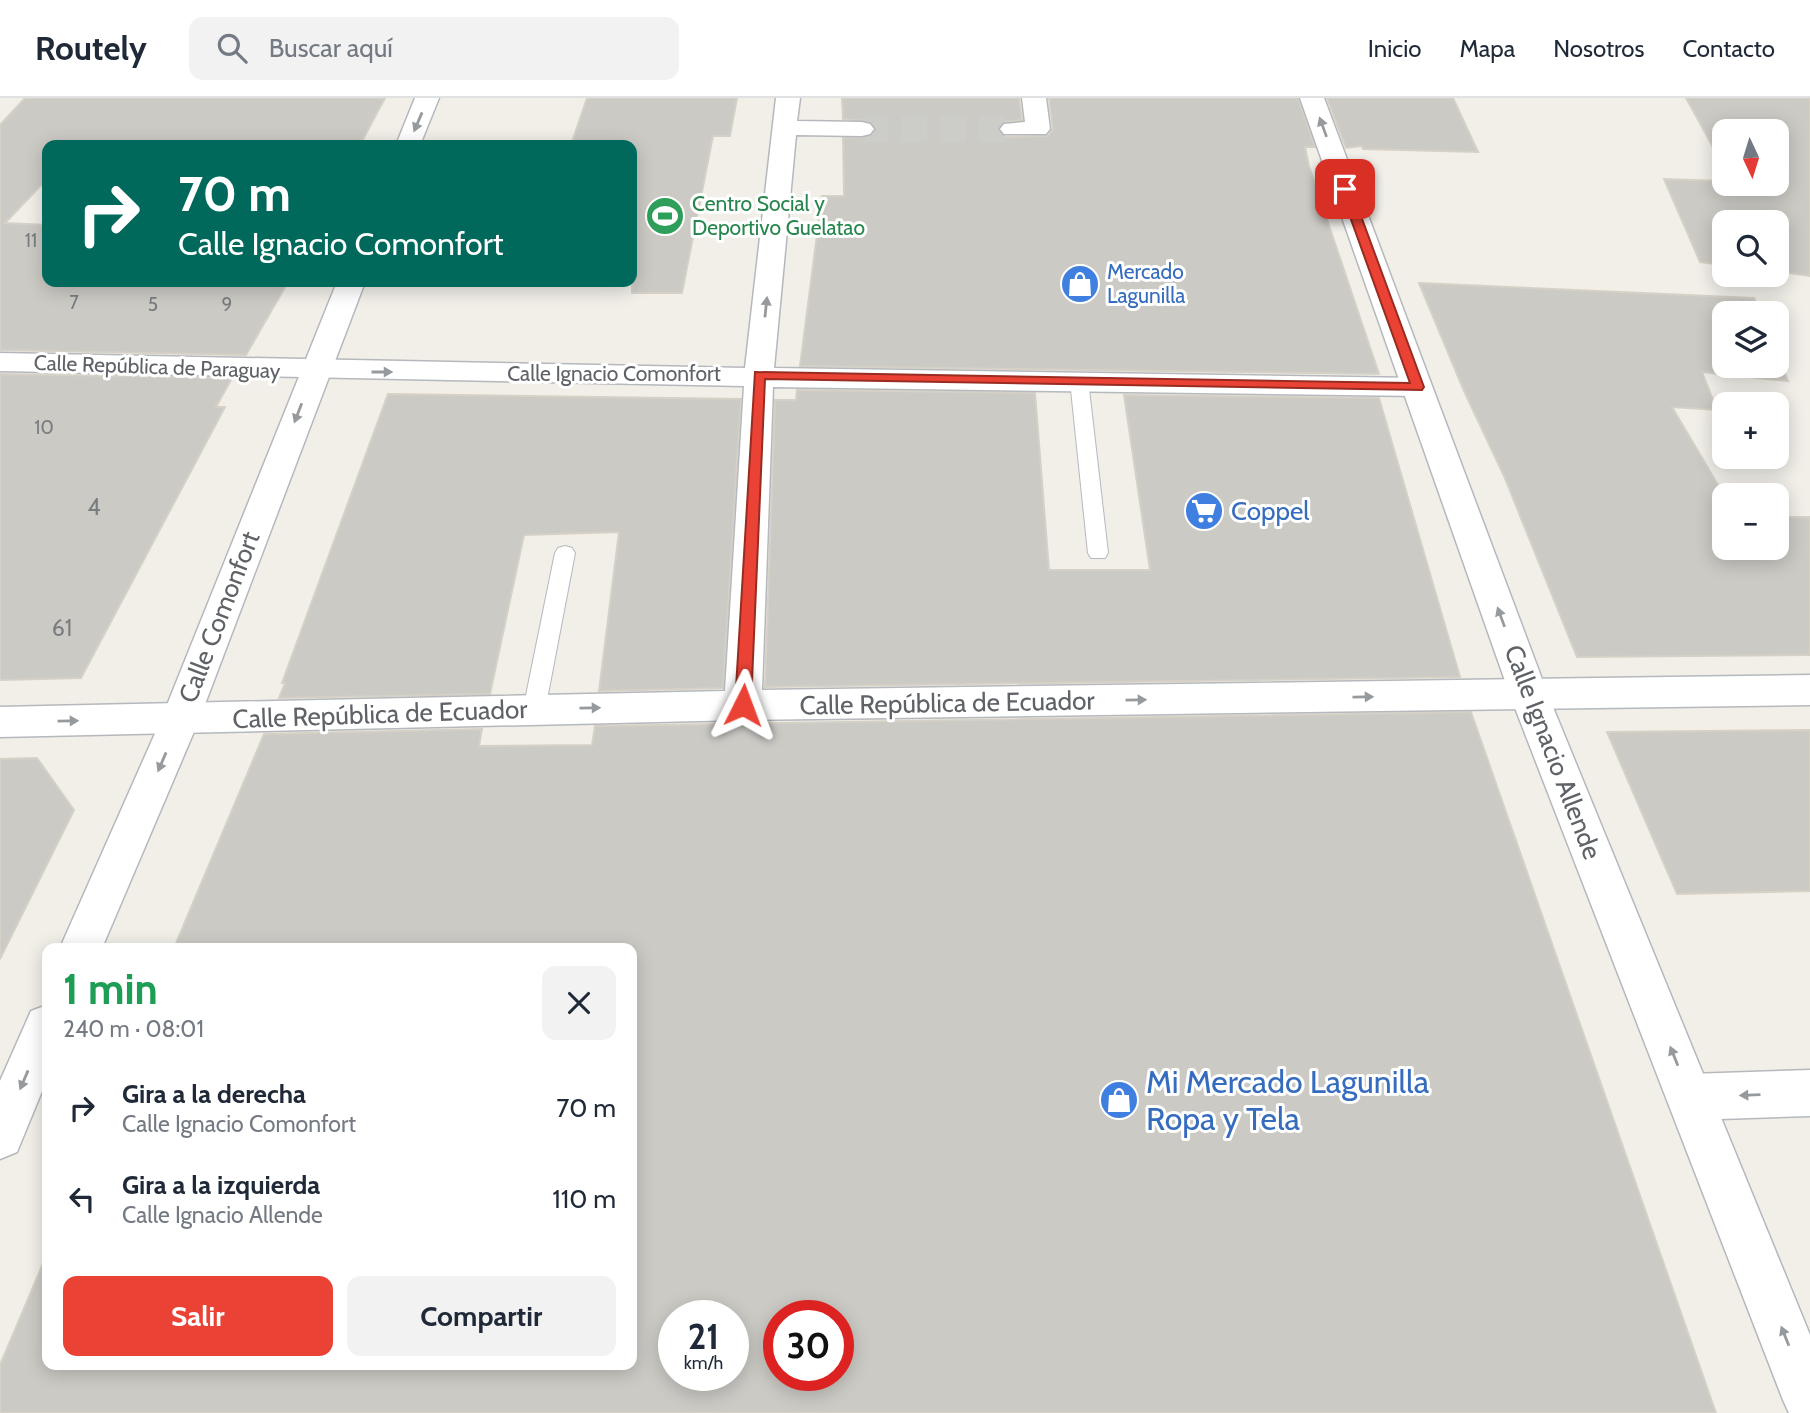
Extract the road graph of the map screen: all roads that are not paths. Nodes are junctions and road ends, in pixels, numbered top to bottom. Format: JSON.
{"nodes":[{"id":1,"x":427,"y":98,"type":"edge"},
{"id":2,"x":788,"y":98,"type":"edge"},
{"id":3,"x":1034,"y":98,"type":"edge"},
{"id":4,"x":1312,"y":98,"type":"edge"},
{"id":5,"x":786,"y":128,"type":"junction"},
{"id":6,"x":862,"y":129,"type":"tunnel mouth"},
{"id":7,"x":1012,"y":129,"type":"tunnel mouth"},
{"id":8,"x":410,"y":140,"type":"edge"},
{"id":9,"x":349,"y":287,"type":"edge"},
{"id":10,"x":0,"y":362,"type":"edge"},
{"id":11,"x":314,"y":372,"type":"junction"},
{"id":12,"x":759,"y":375,"type":"junction"},
{"id":13,"x":1079,"y":380,"type":"junction"},
{"id":14,"x":1418,"y":387,"type":"junction"},
{"id":15,"x":565,"y":553,"type":"dead end"},
{"id":16,"x":1098,"y":553,"type":"dead end"},
{"id":17,"x":1810,"y":690,"type":"edge"},
{"id":18,"x":1529,"y":695,"type":"junction"},
{"id":19,"x":743,"y":705,"type":"junction"},
{"id":20,"x":534,"y":710,"type":"junction"},
{"id":21,"x":180,"y":719,"type":"junction"},
{"id":22,"x":0,"y":722,"type":"edge"},
{"id":23,"x":83,"y":943,"type":"edge"},
{"id":24,"x":42,"y":1038,"type":"edge"},
{"id":25,"x":1810,"y":1093,"type":"edge"},
{"id":26,"x":1690,"y":1097,"type":"junction"},
{"id":27,"x":0,"y":1135,"type":"edge"},
{"id":28,"x":1810,"y":1400,"type":"edge"}],
"edges":[{"from":1,"to":8,"type":"street","one_way":true},
{"from":2,"to":5,"type":"street"},
{"from":3,"to":7,"type":"street"},
{"from":14,"to":4,"type":"street","name":"Calle Ignacio Allende","one_way":true},
{"from":5,"to":6,"type":"street"},
{"from":12,"to":5,"type":"street","one_way":true},
{"from":9,"to":11,"type":"street","name":"Calle Comonfort"},
{"from":10,"to":11,"type":"street","name":"Calle República de Paraguay"},
{"from":11,"to":12,"type":"street","name":"Calle Ignacio Comonfort","one_way":true},
{"from":11,"to":21,"type":"street","name":"Calle Comonfort","one_way":true},
{"from":12,"to":13,"type":"street","name":"Calle Ignacio Comonfort"},
{"from":12,"to":19,"type":"street"},
{"from":13,"to":14,"type":"street","name":"Calle Ignacio Comonfort"},
{"from":13,"to":16,"type":"lane"},
{"from":18,"to":14,"type":"street","name":"Calle Ignacio Allende","one_way":true},
{"from":15,"to":20,"type":"lane"},
{"from":17,"to":18,"type":"street","name":"Calle República de Ecuador"},
{"from":19,"to":18,"type":"street","name":"Calle República de Ecuador","one_way":true},
{"from":26,"to":18,"type":"street","name":"Calle Ignacio Allende","one_way":true},
{"from":20,"to":19,"type":"street","name":"Calle República de Ecuador","one_way":true},
{"from":20,"to":21,"type":"street","name":"Calle República de Ecuador"},
{"from":22,"to":21,"type":"street","name":"Calle República de Ecuador","one_way":true},
{"from":21,"to":23,"type":"street","name":"Calle Comonfort","one_way":true},
{"from":24,"to":27,"type":"street","one_way":true},
{"from":25,"to":26,"type":"street","one_way":true},
{"from":28,"to":26,"type":"street","name":"Calle Ignacio Allende","one_way":true}]}
